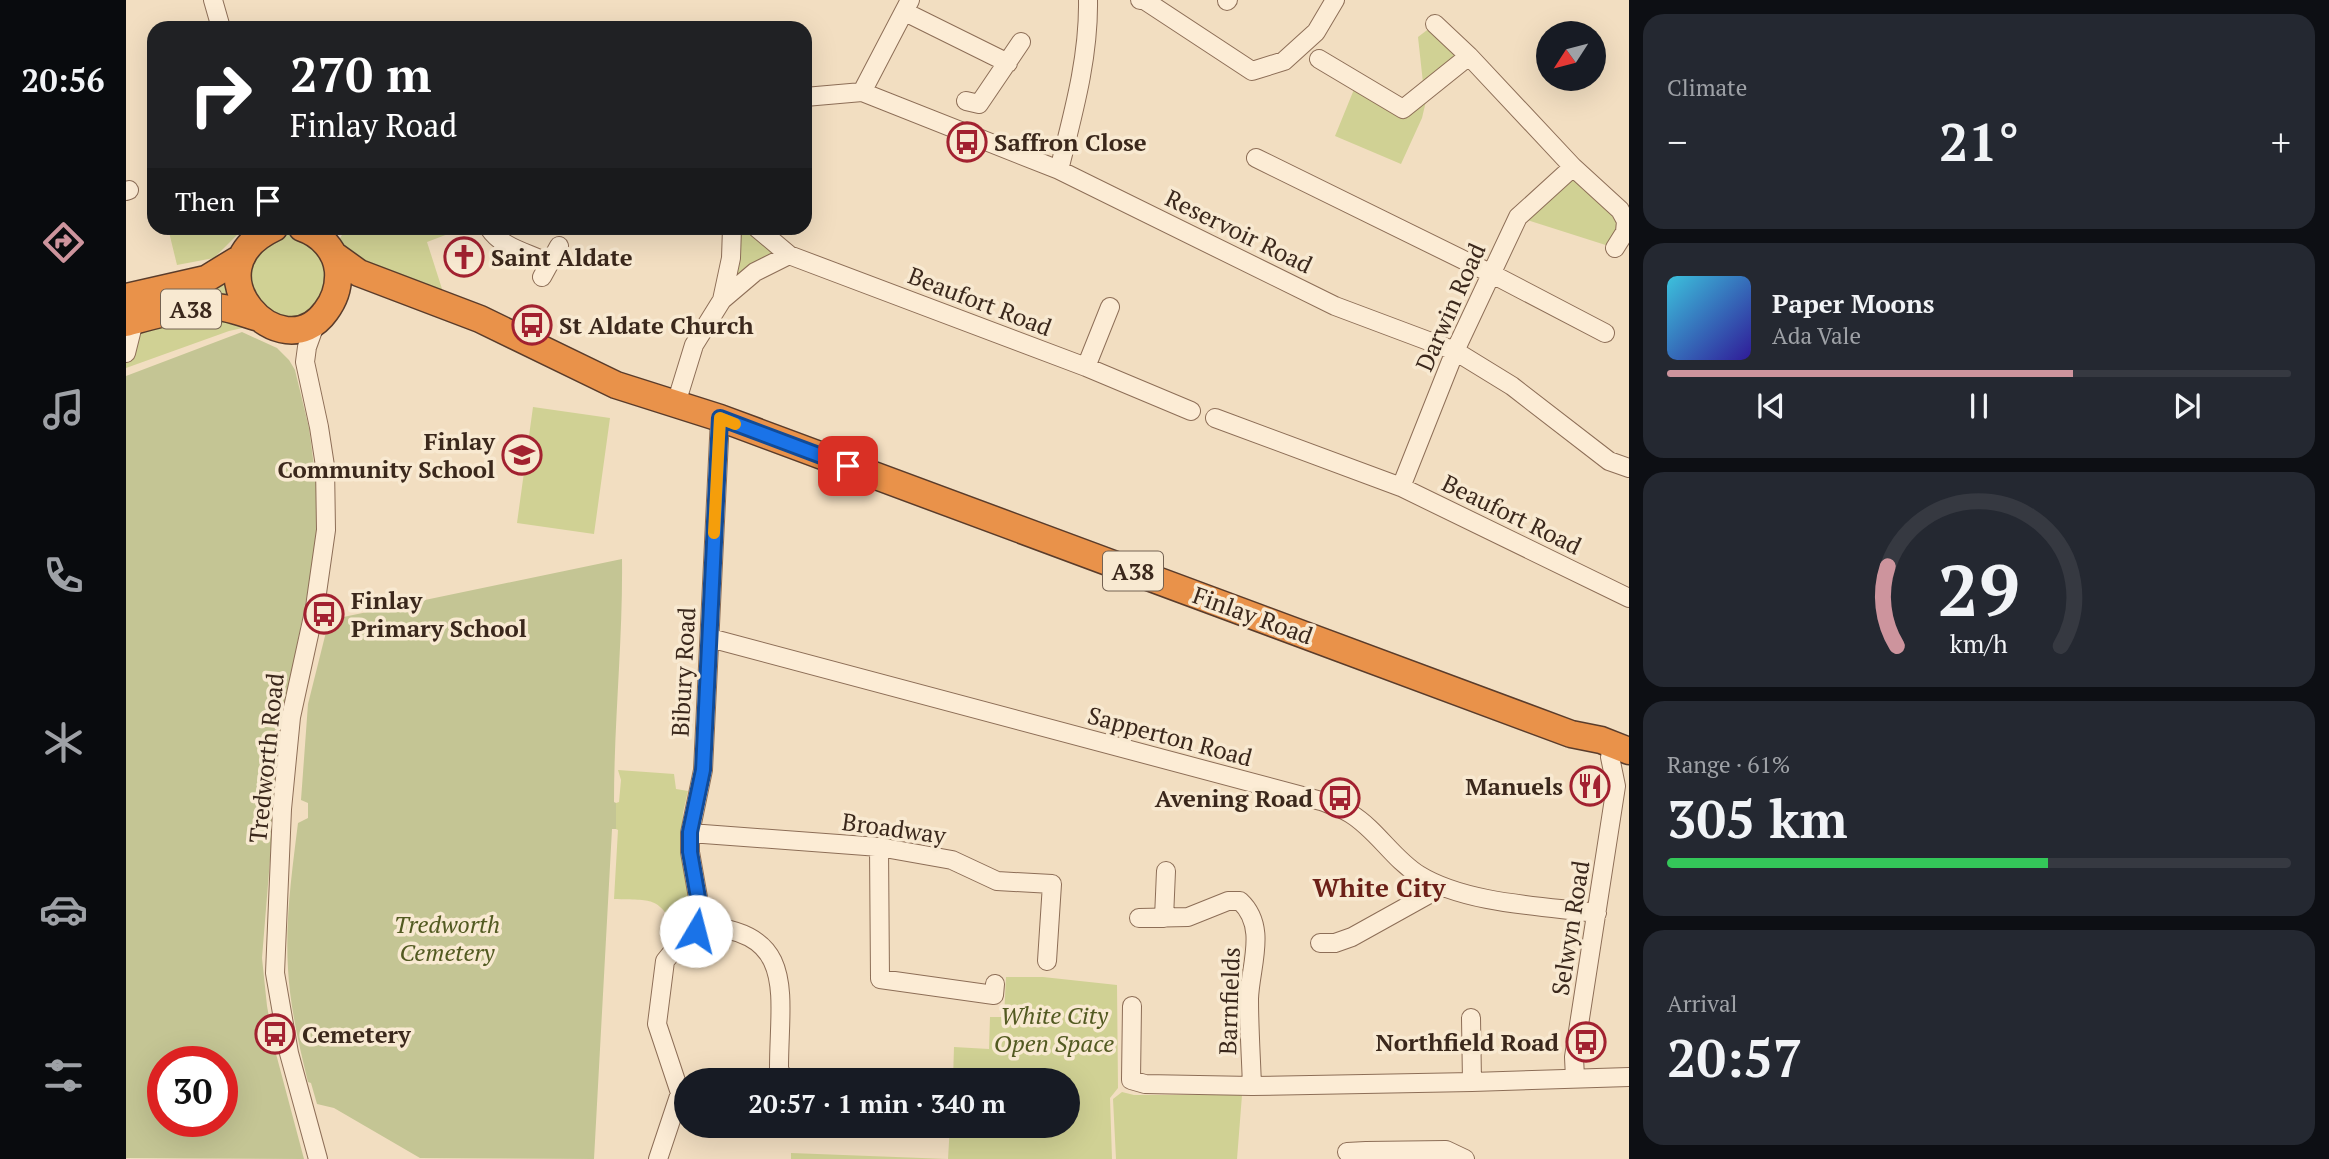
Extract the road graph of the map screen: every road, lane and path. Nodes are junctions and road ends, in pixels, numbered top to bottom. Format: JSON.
{"nodes":[{"id":1,"x":213,"y":0,"type":"edge"},
{"id":2,"x":1088,"y":0,"type":"edge"},
{"id":3,"x":1143,"y":0,"type":"edge"},
{"id":4,"x":1335,"y":0,"type":"edge"},
{"id":5,"x":908,"y":6,"type":"edge"},
{"id":6,"x":219,"y":21,"type":"edge"},
{"id":7,"x":1434,"y":24,"type":"dead end"},
{"id":8,"x":1021,"y":42,"type":"dead end"},
{"id":9,"x":1469,"y":57,"type":"junction"},
{"id":10,"x":1319,"y":59,"type":"dead end"},
{"id":11,"x":1008,"y":63,"type":"junction"},
{"id":12,"x":862,"y":92,"type":"junction"},
{"id":13,"x":812,"y":96,"type":"edge"},
{"id":14,"x":966,"y":101,"type":"dead end"},
{"id":15,"x":1256,"y":158,"type":"dead end"},
{"id":16,"x":1573,"y":167,"type":"junction"},
{"id":17,"x":1059,"y":170,"type":"junction"},
{"id":18,"x":259,"y":235,"type":"edge"},
{"id":19,"x":495,"y":235,"type":"edge"},
{"id":20,"x":732,"y":235,"type":"edge"},
{"id":21,"x":765,"y":235,"type":"edge"},
{"id":22,"x":323,"y":237,"type":"edge"},
{"id":23,"x":559,"y":246,"type":"dead end"},
{"id":24,"x":1615,"y":248,"type":"dead end"},
{"id":25,"x":789,"y":255,"type":"junction"},
{"id":26,"x":242,"y":257,"type":"junction"},
{"id":27,"x":1492,"y":274,"type":"junction"},
{"id":28,"x":416,"y":296,"type":"junction"},
{"id":29,"x":333,"y":298,"type":"junction"},
{"id":30,"x":722,"y":300,"type":"junction"},
{"id":31,"x":1110,"y":307,"type":"dead end"},
{"id":32,"x":129,"y":313,"type":"edge"},
{"id":33,"x":316,"y":322,"type":"junction"},
{"id":34,"x":267,"y":323,"type":"junction"},
{"id":35,"x":1605,"y":333,"type":"dead end"},
{"id":36,"x":1455,"y":352,"type":"junction"},
{"id":37,"x":126,"y":353,"type":"edge"},
{"id":38,"x":305,"y":362,"type":"junction"},
{"id":39,"x":1086,"y":367,"type":"junction"},
{"id":40,"x":602,"y":377,"type":"junction"},
{"id":41,"x":678,"y":397,"type":"junction"},
{"id":42,"x":1191,"y":411,"type":"dead end"},
{"id":43,"x":720,"y":418,"type":"junction"},
{"id":44,"x":1214,"y":418,"type":"dead end"},
{"id":45,"x":1629,"y":468,"type":"edge"},
{"id":46,"x":1401,"y":487,"type":"junction"},
{"id":47,"x":1629,"y":598,"type":"edge"},
{"id":48,"x":710,"y":638,"type":"junction"},
{"id":49,"x":1629,"y":735,"type":"edge"},
{"id":50,"x":1614,"y":760,"type":"edge"},
{"id":51,"x":690,"y":832,"type":"junction"},
{"id":52,"x":879,"y":847,"type":"junction"},
{"id":53,"x":1166,"y":871,"type":"dead end"},
{"id":54,"x":1442,"y":887,"type":"junction"},
{"id":55,"x":1597,"y":914,"type":"junction"},
{"id":56,"x":1139,"y":918,"type":"dead end"},
{"id":57,"x":1164,"y":918,"type":"junction"},
{"id":58,"x":703,"y":926,"type":"junction"},
{"id":59,"x":1320,"y":943,"type":"dead end"},
{"id":60,"x":1047,"y":961,"type":"dead end"},
{"id":61,"x":995,"y":984,"type":"dead end"},
{"id":62,"x":1132,"y":1006,"type":"dead end"},
{"id":63,"x":1471,"y":1018,"type":"dead end"},
{"id":64,"x":779,"y":1068,"type":"edge"},
{"id":65,"x":1629,"y":1077,"type":"edge"},
{"id":66,"x":1575,"y":1078,"type":"junction"},
{"id":67,"x":1472,"y":1082,"type":"junction"},
{"id":68,"x":1252,"y":1086,"type":"junction"},
{"id":69,"x":1348,"y":1152,"type":"dead end"},
{"id":70,"x":1366,"y":1155,"type":"edge"},
{"id":71,"x":318,"y":1159,"type":"edge"},
{"id":72,"x":658,"y":1159,"type":"edge"},
{"id":73,"x":1465,"y":1159,"type":"edge"}],
"edges":[{"from":1,"to":6,"type":"street"},
{"from":2,"to":17,"type":"street"},
{"from":3,"to":4,"type":"street"},
{"from":5,"to":11,"type":"street"},
{"from":5,"to":12,"type":"street"},
{"from":7,"to":9,"type":"street"},
{"from":8,"to":11,"type":"street"},
{"from":9,"to":10,"type":"street"},
{"from":9,"to":16,"type":"street"},
{"from":11,"to":14,"type":"street"},
{"from":12,"to":13,"type":"street","name":"Reservoir Road"},
{"from":12,"to":17,"type":"street","name":"Reservoir Road"},
{"from":15,"to":27,"type":"street"},
{"from":16,"to":24,"type":"street"},
{"from":16,"to":27,"type":"street","name":"Darwin Road"},
{"from":17,"to":36,"type":"street","name":"Reservoir Road"},
{"from":18,"to":26,"type":"highway","number":"A38"},
{"from":19,"to":23,"type":"street"},
{"from":20,"to":30,"type":"street"},
{"from":21,"to":25,"type":"street","name":"Beaufort Road"},
{"from":22,"to":28,"type":"highway","number":"A38"},
{"from":22,"to":29,"type":"highway","number":"A38"},
{"from":25,"to":30,"type":"street"},
{"from":25,"to":39,"type":"street","name":"Beaufort Road"},
{"from":26,"to":32,"type":"highway","number":"A38"},
{"from":26,"to":34,"type":"highway","number":"A38"},
{"from":27,"to":35,"type":"street"},
{"from":27,"to":36,"type":"street","name":"Darwin Road"},
{"from":28,"to":29,"type":"highway","number":"A38"},
{"from":28,"to":40,"type":"highway","number":"A38"},
{"from":29,"to":33,"type":"highway","number":"A38"},
{"from":30,"to":41,"type":"street"},
{"from":31,"to":39,"type":"street"},
{"from":32,"to":34,"type":"highway","number":"A38"},
{"from":32,"to":37,"type":"street"},
{"from":33,"to":34,"type":"highway","number":"A38"},
{"from":33,"to":38,"type":"street","name":"Tredworth Road"},
{"from":34,"to":38,"type":"street","name":"Tredworth Road"},
{"from":36,"to":45,"type":"street","name":"Reservoir Road"},
{"from":36,"to":46,"type":"street","name":"Darwin Road"},
{"from":38,"to":71,"type":"street","name":"Tredworth Road"},
{"from":39,"to":42,"type":"street","name":"Beaufort Road"},
{"from":40,"to":41,"type":"highway","number":"A38"},
{"from":40,"to":43,"type":"highway","number":"A38"},
{"from":41,"to":43,"type":"highway","number":"A38"},
{"from":43,"to":48,"type":"street","name":"Bibury Road"},
{"from":43,"to":50,"type":"highway","name":"Finlay Road","number":"A38"},
{"from":44,"to":46,"type":"street","name":"Beaufort Road"},
{"from":46,"to":47,"type":"street","name":"Beaufort Road"},
{"from":48,"to":51,"type":"street","name":"Bibury Road"},
{"from":48,"to":54,"type":"street","name":"Sapperton Road"},
{"from":49,"to":50,"type":"street"},
{"from":50,"to":55,"type":"street","name":"Selwyn Road"},
{"from":51,"to":52,"type":"street","name":"Broadway"},
{"from":51,"to":58,"type":"street","name":"Bibury Road"},
{"from":52,"to":60,"type":"street","name":"Broadway"},
{"from":52,"to":61,"type":"street"},
{"from":53,"to":57,"type":"street"},
{"from":54,"to":55,"type":"street","name":"Sapperton Road"},
{"from":54,"to":59,"type":"street"},
{"from":55,"to":66,"type":"street","name":"Selwyn Road"},
{"from":56,"to":57,"type":"street","name":"Barnfields"},
{"from":57,"to":68,"type":"street","name":"Barnfields"},
{"from":58,"to":64,"type":"street"},
{"from":58,"to":72,"type":"street"},
{"from":62,"to":68,"type":"street"},
{"from":63,"to":67,"type":"street"},
{"from":65,"to":66,"type":"street"},
{"from":66,"to":67,"type":"street"},
{"from":67,"to":68,"type":"street"},
{"from":69,"to":70,"type":"street"},
{"from":70,"to":73,"type":"street"}]}
